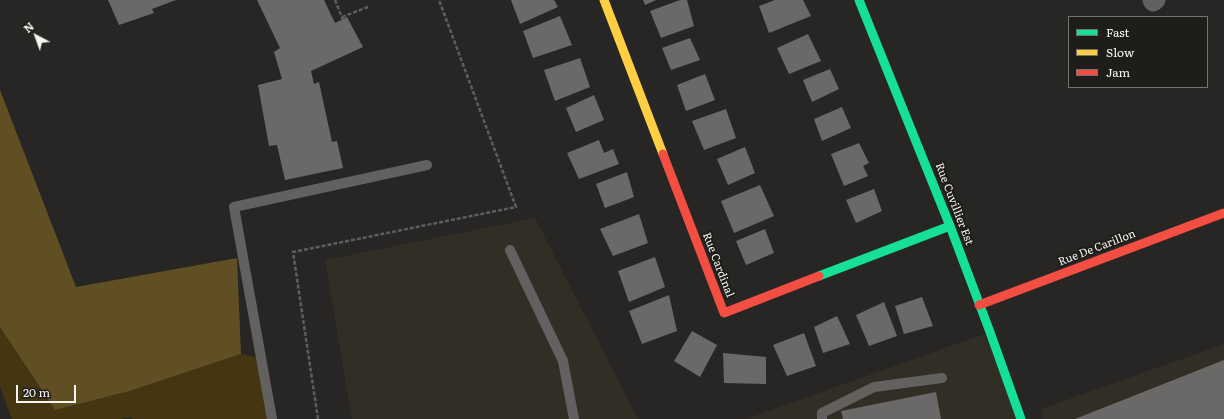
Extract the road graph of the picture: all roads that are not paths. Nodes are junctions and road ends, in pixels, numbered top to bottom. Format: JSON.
{"nodes":[{"id":1,"x":604,"y":0,"type":"edge"},
{"id":2,"x":859,"y":0,"type":"edge"},
{"id":3,"x":1152,"y":0,"type":"edge"},
{"id":4,"x":1156,"y":0,"type":"edge"},
{"id":5,"x":427,"y":165,"type":"dead end"},
{"id":6,"x":1224,"y":212,"type":"edge"},
{"id":7,"x":950,"y":226,"type":"junction"},
{"id":8,"x":510,"y":250,"type":"dead end"},
{"id":9,"x":979,"y":305,"type":"junction"},
{"id":10,"x":942,"y":378,"type":"dead end"},
{"id":11,"x":272,"y":419,"type":"edge"},
{"id":12,"x":574,"y":419,"type":"edge"},
{"id":13,"x":822,"y":419,"type":"edge"},
{"id":14,"x":1021,"y":419,"type":"edge"}],
"edges":[{"from":1,"to":7,"type":"street","name":"Rue Cardinal"},
{"from":2,"to":7,"type":"street","name":"Rue Cuvillier Est"},
{"from":3,"to":4,"type":"street"},
{"from":5,"to":11,"type":"lane"},
{"from":6,"to":9,"type":"street","name":"Rue De Carillon"},
{"from":7,"to":9,"type":"street","name":"Rue Cuvillier Est"},
{"from":8,"to":12,"type":"lane"},
{"from":9,"to":14,"type":"street","name":"Rue Cuvillier Est"},
{"from":10,"to":13,"type":"lane"}]}
